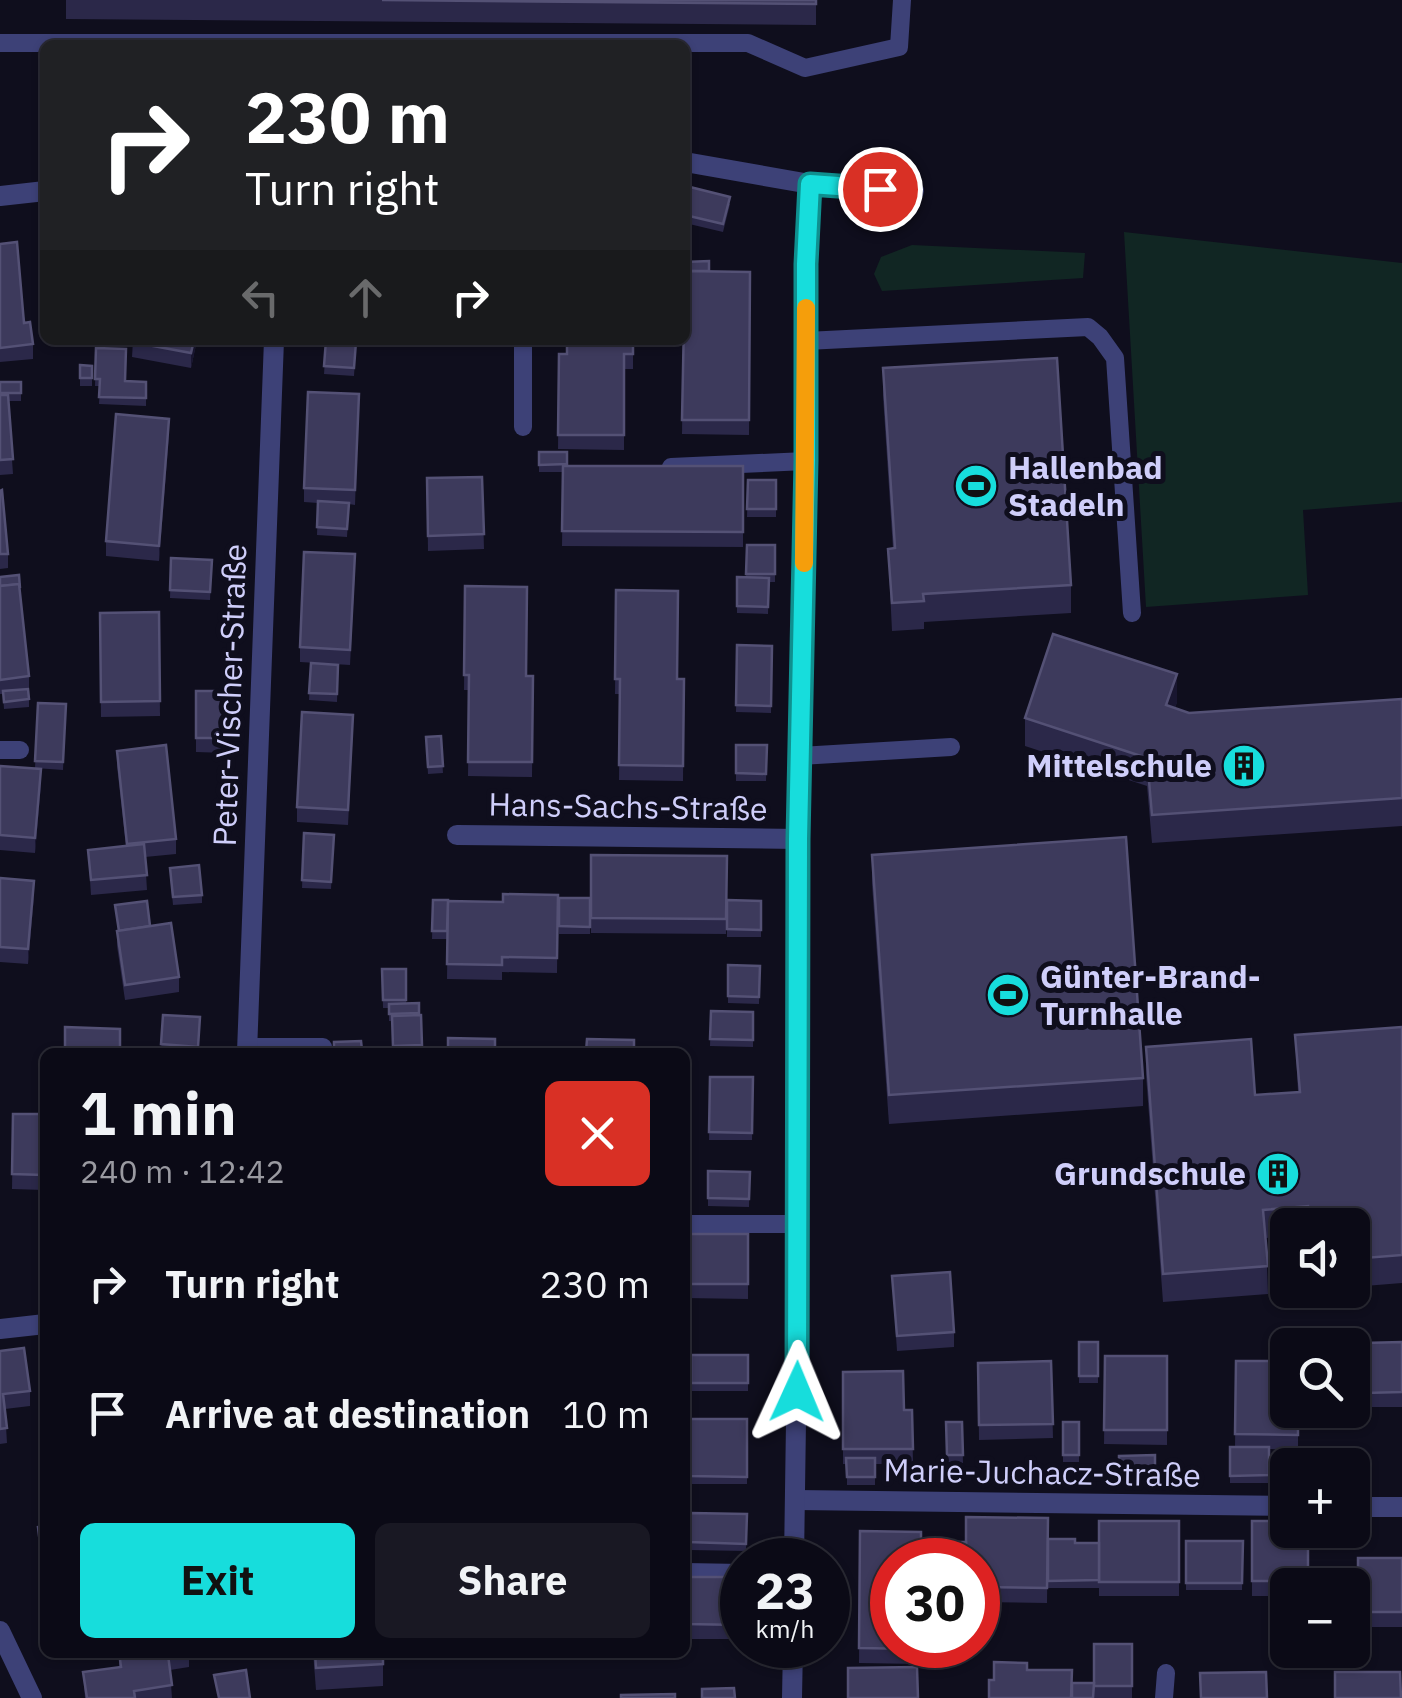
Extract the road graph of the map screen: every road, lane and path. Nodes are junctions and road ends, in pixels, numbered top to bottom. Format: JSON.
{"nodes":[{"id":1,"x":902,"y":0,"type":"edge"},
{"id":2,"x":690,"y":43,"type":"edge"},
{"id":3,"x":0,"y":44,"type":"edge"},
{"id":4,"x":40,"y":44,"type":"edge"},
{"id":5,"x":690,"y":163,"type":"edge"},
{"id":6,"x":810,"y":184,"type":"junction"},
{"id":7,"x":914,"y":191,"type":"dead end"},
{"id":8,"x":40,"y":192,"type":"edge"},
{"id":9,"x":0,"y":196,"type":"edge"},
{"id":10,"x":806,"y":341,"type":"junction"},
{"id":11,"x":274,"y":345,"type":"edge"},
{"id":12,"x":523,"y":345,"type":"edge"},
{"id":13,"x":524,"y":427,"type":"dead end"},
{"id":14,"x":806,"y":460,"type":"junction"},
{"id":15,"x":651,"y":467,"type":"edge"},
{"id":16,"x":1132,"y":614,"type":"dead end"},
{"id":17,"x":951,"y":747,"type":"dead end"},
{"id":18,"x":0,"y":750,"type":"edge"},
{"id":19,"x":20,"y":750,"type":"dead end"},
{"id":20,"x":800,"y":756,"type":"junction"},
{"id":21,"x":457,"y":835,"type":"dead end"},
{"id":22,"x":798,"y":839,"type":"junction"},
{"id":23,"x":323,"y":1047,"type":"edge"},
{"id":24,"x":247,"y":1048,"type":"edge"},
{"id":25,"x":298,"y":1048,"type":"edge"},
{"id":26,"x":690,"y":1224,"type":"edge"},
{"id":27,"x":798,"y":1224,"type":"junction"},
{"id":28,"x":40,"y":1325,"type":"edge"},
{"id":29,"x":0,"y":1329,"type":"edge"},
{"id":30,"x":796,"y":1500,"type":"junction"},
{"id":31,"x":1270,"y":1506,"type":"edge"},
{"id":32,"x":1370,"y":1507,"type":"edge"},
{"id":33,"x":1402,"y":1507,"type":"edge"},
{"id":34,"x":795,"y":1538,"type":"edge"},
{"id":35,"x":690,"y":1572,"type":"edge"},
{"id":36,"x":720,"y":1573,"type":"edge"},
{"id":37,"x":0,"y":1631,"type":"edge"},
{"id":38,"x":792,"y":1668,"type":"edge"},
{"id":39,"x":1166,"y":1672,"type":"dead end"},
{"id":40,"x":32,"y":1698,"type":"edge"},
{"id":41,"x":792,"y":1698,"type":"edge"},
{"id":42,"x":1164,"y":1698,"type":"edge"}],
"edges":[{"from":1,"to":2,"type":"lane"},
{"from":3,"to":4,"type":"lane"},
{"from":5,"to":6,"type":"street"},
{"from":6,"to":7,"type":"street"},
{"from":6,"to":10,"type":"street","name":"Hans-Sachs-Straße"},
{"from":8,"to":9,"type":"street"},
{"from":10,"to":14,"type":"street","name":"Hans-Sachs-Straße"},
{"from":10,"to":16,"type":"lane"},
{"from":11,"to":24,"type":"street","name":"Peter-Vischer-Straße"},
{"from":12,"to":13,"type":"lane"},
{"from":14,"to":15,"type":"lane"},
{"from":14,"to":20,"type":"street","name":"Hans-Sachs-Straße"},
{"from":17,"to":20,"type":"lane"},
{"from":18,"to":19,"type":"lane"},
{"from":20,"to":22,"type":"street","name":"Hans-Sachs-Straße"},
{"from":21,"to":22,"type":"street","name":"Hans-Sachs-Straße"},
{"from":22,"to":27,"type":"street","name":"Hans-Sachs-Straße"},
{"from":23,"to":25,"type":"lane"},
{"from":26,"to":27,"type":"lane"},
{"from":27,"to":30,"type":"street","name":"Hans-Sachs-Straße"},
{"from":28,"to":29,"type":"street"},
{"from":30,"to":31,"type":"street","name":"Marie-Juchacz-Straße"},
{"from":30,"to":34,"type":"street","name":"Hans-Sachs-Straße"},
{"from":32,"to":33,"type":"street"},
{"from":35,"to":36,"type":"lane"},
{"from":37,"to":40,"type":"street"},
{"from":38,"to":41,"type":"street"},
{"from":39,"to":42,"type":"lane"}]}
